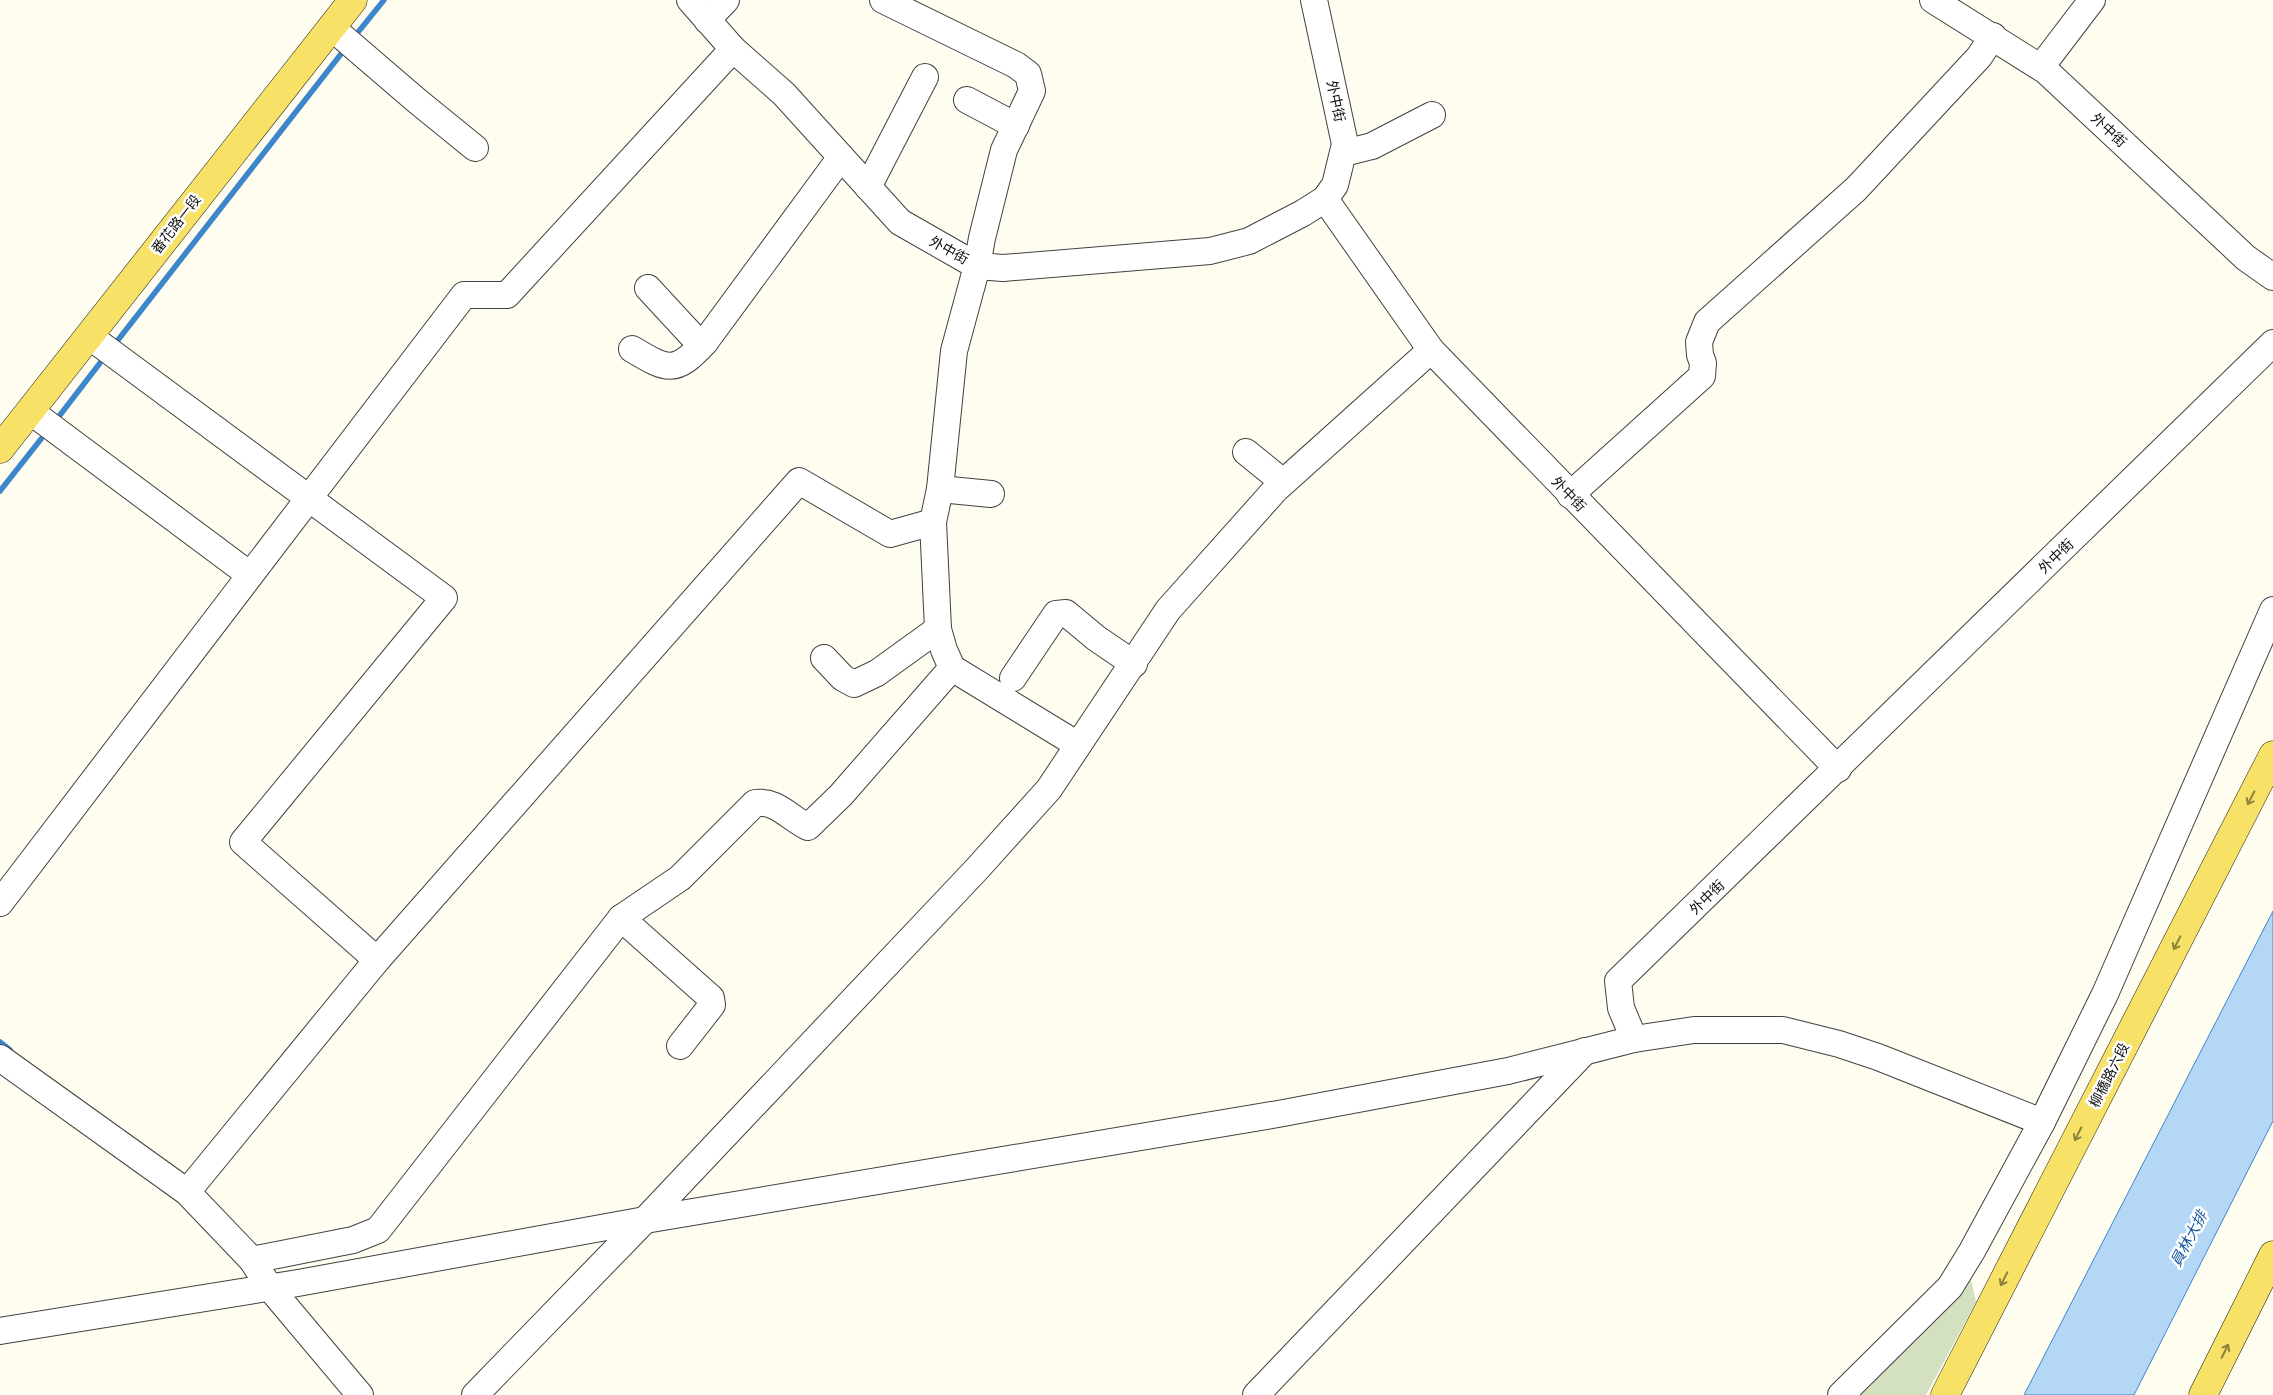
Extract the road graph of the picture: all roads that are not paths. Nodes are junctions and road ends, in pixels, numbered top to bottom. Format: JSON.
{"nodes":[{"id":1,"x":353,"y":0,"type":"edge"},
{"id":2,"x":690,"y":0,"type":"edge"},
{"id":3,"x":726,"y":0,"type":"edge"},
{"id":4,"x":883,"y":0,"type":"edge"},
{"id":5,"x":1314,"y":0,"type":"edge"},
{"id":6,"x":1933,"y":0,"type":"edge"},
{"id":7,"x":2092,"y":0,"type":"edge"},
{"id":8,"x":707,"y":20,"type":"junction"},
{"id":9,"x":332,"y":27,"type":"junction"},
{"id":10,"x":1993,"y":36,"type":"junction"},
{"id":11,"x":733,"y":50,"type":"junction"},
{"id":12,"x":2041,"y":67,"type":"junction"},
{"id":13,"x":925,"y":77,"type":"dead end"},
{"id":14,"x":967,"y":100,"type":"dead end"},
{"id":15,"x":1432,"y":115,"type":"dead end"},
{"id":16,"x":1016,"y":126,"type":"junction"},
{"id":17,"x":475,"y":148,"type":"dead end"},
{"id":18,"x":1344,"y":153,"type":"junction"},
{"id":19,"x":841,"y":157,"type":"junction"},
{"id":20,"x":868,"y":187,"type":"junction"},
{"id":21,"x":1325,"y":199,"type":"junction"},
{"id":22,"x":977,"y":266,"type":"junction"},
{"id":23,"x":2273,"y":277,"type":"edge"},
{"id":24,"x":648,"y":288,"type":"dead end"},
{"id":25,"x":89,"y":336,"type":"junction"},
{"id":26,"x":705,"y":342,"type":"junction"},
{"id":27,"x":2273,"y":342,"type":"edge"},
{"id":28,"x":632,"y":349,"type":"dead end"},
{"id":29,"x":1431,"y":350,"type":"junction"},
{"id":30,"x":30,"y":411,"type":"junction"},
{"id":31,"x":0,"y":449,"type":"edge"},
{"id":32,"x":1246,"y":452,"type":"dead end"},
{"id":33,"x":1283,"y":482,"type":"junction"},
{"id":34,"x":940,"y":489,"type":"junction"},
{"id":35,"x":990,"y":494,"type":"dead end"},
{"id":36,"x":1570,"y":495,"type":"junction"},
{"id":37,"x":308,"y":499,"type":"junction"},
{"id":38,"x":933,"y":522,"type":"junction"},
{"id":39,"x":250,"y":575,"type":"junction"},
{"id":40,"x":2273,"y":610,"type":"edge"},
{"id":41,"x":938,"y":628,"type":"junction"},
{"id":42,"x":824,"y":658,"type":"dead end"},
{"id":43,"x":1134,"y":664,"type":"junction"},
{"id":44,"x":952,"y":668,"type":"junction"},
{"id":45,"x":1013,"y":678,"type":"dead end"},
{"id":46,"x":1078,"y":745,"type":"junction"},
{"id":47,"x":2273,"y":755,"type":"edge"},
{"id":48,"x":1838,"y":768,"type":"junction"},
{"id":49,"x":0,"y":903,"type":"edge"},
{"id":50,"x":621,"y":918,"type":"junction"},
{"id":51,"x":377,"y":960,"type":"junction"},
{"id":52,"x":1634,"y":1039,"type":"junction"},
{"id":53,"x":680,"y":1046,"type":"dead end"},
{"id":54,"x":1585,"y":1051,"type":"junction"},
{"id":55,"x":0,"y":1058,"type":"edge"},
{"id":56,"x":2042,"y":1122,"type":"junction"},
{"id":57,"x":187,"y":1192,"type":"junction"},
{"id":58,"x":644,"y":1220,"type":"junction"},
{"id":59,"x":2273,"y":1255,"type":"edge"},
{"id":60,"x":252,"y":1260,"type":"junction"},
{"id":61,"x":270,"y":1288,"type":"junction"},
{"id":62,"x":0,"y":1331,"type":"edge"},
{"id":63,"x":360,"y":1395,"type":"edge"},
{"id":64,"x":475,"y":1395,"type":"edge"},
{"id":65,"x":1256,"y":1395,"type":"edge"},
{"id":66,"x":1841,"y":1395,"type":"edge"},
{"id":67,"x":1945,"y":1395,"type":"edge"},
{"id":68,"x":2203,"y":1395,"type":"edge"}],
"edges":[{"from":1,"to":9,"type":"main road","name":"番花路一段"},
{"from":2,"to":8,"type":"street","name":"外中街"},
{"from":3,"to":8,"type":"street"},
{"from":4,"to":16,"type":"street"},
{"from":5,"to":18,"type":"street","name":"外中街"},
{"from":6,"to":10,"type":"street","name":"外中街"},
{"from":7,"to":12,"type":"street"},
{"from":8,"to":11,"type":"street","name":"外中街"},
{"from":9,"to":17,"type":"street"},
{"from":9,"to":25,"type":"main road","name":"番花路一段"},
{"from":10,"to":12,"type":"street","name":"外中街"},
{"from":10,"to":36,"type":"street"},
{"from":11,"to":19,"type":"street","name":"外中街"},
{"from":11,"to":37,"type":"street"},
{"from":12,"to":23,"type":"street","name":"外中街"},
{"from":13,"to":20,"type":"street"},
{"from":14,"to":16,"type":"street"},
{"from":15,"to":18,"type":"street"},
{"from":16,"to":22,"type":"street"},
{"from":18,"to":21,"type":"street","name":"外中街"},
{"from":19,"to":20,"type":"street","name":"外中街"},
{"from":19,"to":26,"type":"street"},
{"from":20,"to":22,"type":"street","name":"外中街"},
{"from":21,"to":22,"type":"street","name":"外中街"},
{"from":21,"to":29,"type":"street","name":"外中街"},
{"from":22,"to":34,"type":"street"},
{"from":24,"to":26,"type":"street"},
{"from":25,"to":30,"type":"main road","name":"番花路一段"},
{"from":25,"to":37,"type":"street"},
{"from":26,"to":28,"type":"street"},
{"from":27,"to":48,"type":"street","name":"外中街"},
{"from":29,"to":33,"type":"street"},
{"from":29,"to":36,"type":"street","name":"外中街"},
{"from":30,"to":31,"type":"main road","name":"番花路一段"},
{"from":30,"to":39,"type":"street"},
{"from":32,"to":33,"type":"street"},
{"from":33,"to":43,"type":"street"},
{"from":34,"to":35,"type":"street"},
{"from":34,"to":38,"type":"street"},
{"from":36,"to":48,"type":"street","name":"外中街"},
{"from":37,"to":39,"type":"street"},
{"from":37,"to":51,"type":"street"},
{"from":38,"to":41,"type":"street"},
{"from":38,"to":51,"type":"street"},
{"from":39,"to":49,"type":"street"},
{"from":40,"to":56,"type":"street"},
{"from":41,"to":42,"type":"street"},
{"from":41,"to":44,"type":"street"},
{"from":43,"to":45,"type":"street"},
{"from":43,"to":46,"type":"street"},
{"from":44,"to":46,"type":"street"},
{"from":44,"to":50,"type":"street"},
{"from":46,"to":58,"type":"street"},
{"from":47,"to":67,"type":"main road","name":"柳橋路六段","one_way":true},
{"from":48,"to":52,"type":"street","name":"外中街"},
{"from":50,"to":53,"type":"street"},
{"from":50,"to":60,"type":"street"},
{"from":51,"to":57,"type":"street"},
{"from":52,"to":54,"type":"street"},
{"from":52,"to":56,"type":"street"},
{"from":54,"to":58,"type":"street"},
{"from":54,"to":65,"type":"street"},
{"from":55,"to":57,"type":"street"},
{"from":56,"to":66,"type":"street"},
{"from":57,"to":60,"type":"street"},
{"from":58,"to":61,"type":"street"},
{"from":58,"to":64,"type":"street"},
{"from":68,"to":59,"type":"main road","one_way":true},
{"from":60,"to":61,"type":"street"},
{"from":61,"to":62,"type":"street"},
{"from":61,"to":63,"type":"street"}]}
